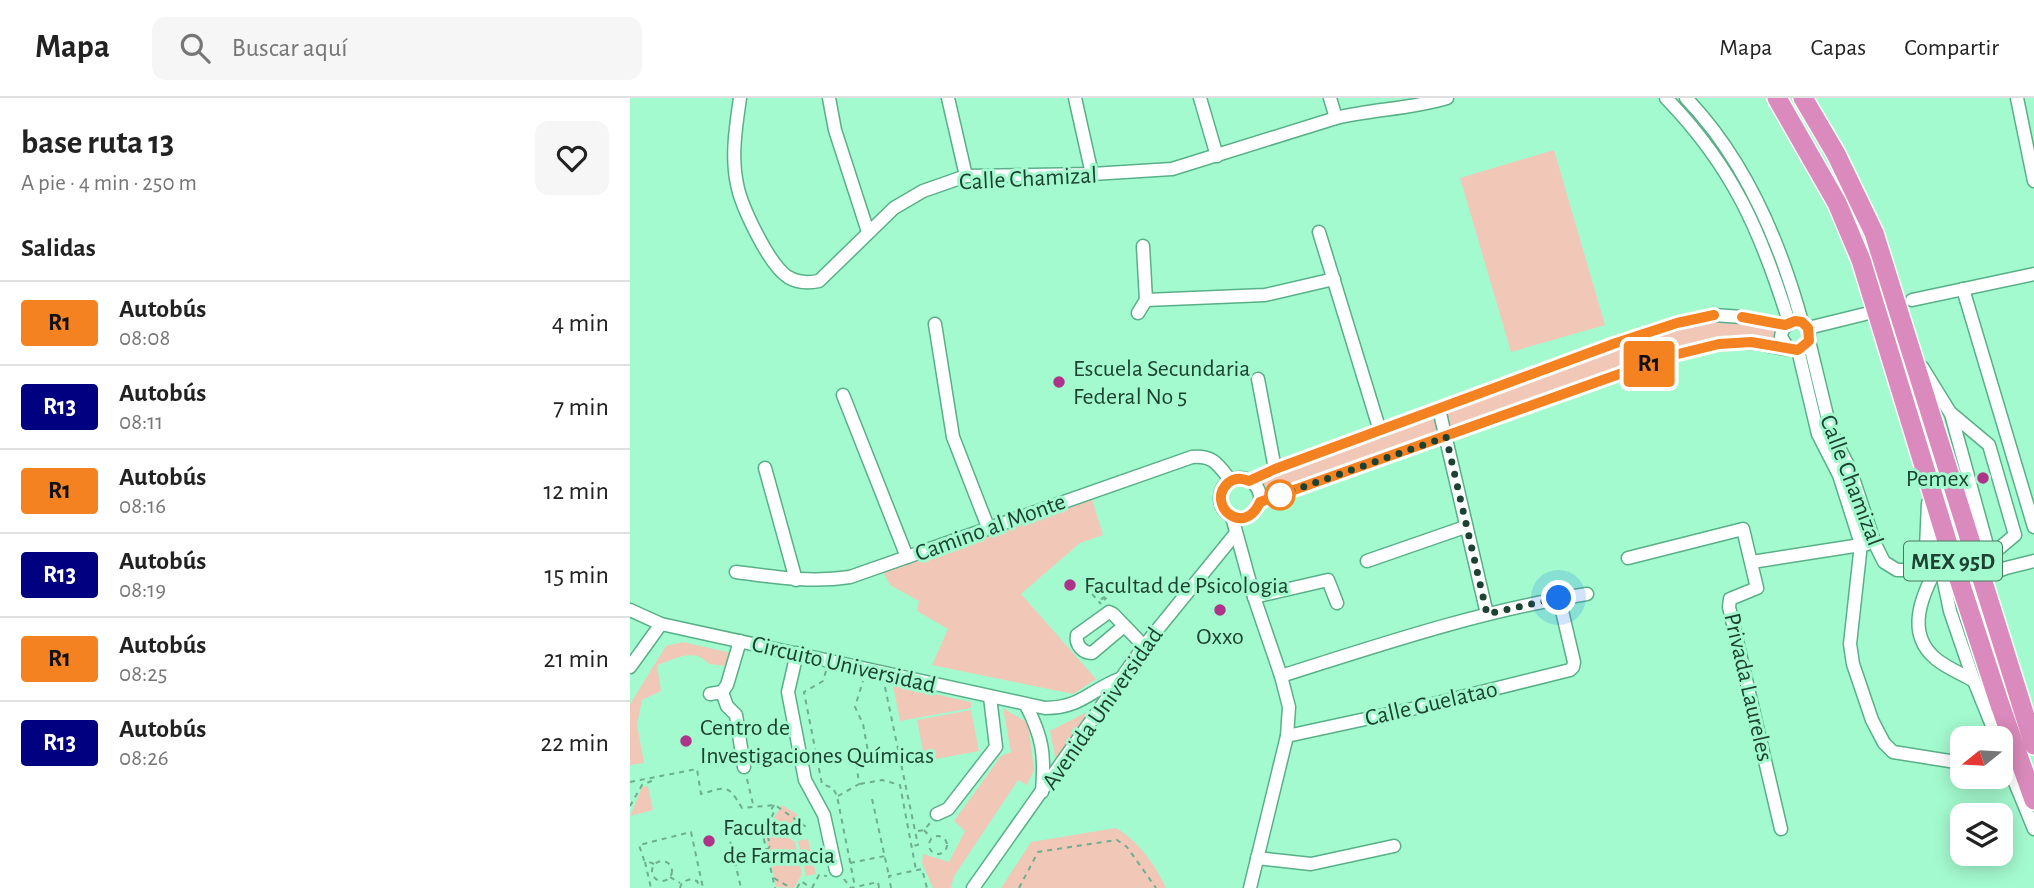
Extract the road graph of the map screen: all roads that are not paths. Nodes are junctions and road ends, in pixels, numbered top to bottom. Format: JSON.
{"nodes":[{"id":1,"x":740,"y":98,"type":"edge"},
{"id":2,"x":829,"y":98,"type":"edge"},
{"id":3,"x":948,"y":98,"type":"edge"},
{"id":4,"x":1075,"y":98,"type":"edge"},
{"id":5,"x":1200,"y":98,"type":"edge"},
{"id":6,"x":1330,"y":98,"type":"edge"},
{"id":7,"x":1447,"y":98,"type":"edge"},
{"id":8,"x":1666,"y":98,"type":"edge"},
{"id":9,"x":1686,"y":98,"type":"edge"},
{"id":10,"x":1777,"y":98,"type":"edge"},
{"id":11,"x":1803,"y":98,"type":"edge"},
{"id":12,"x":2017,"y":98,"type":"edge"},
{"id":13,"x":1336,"y":118,"type":"junction"},
{"id":14,"x":1217,"y":156,"type":"junction"},
{"id":15,"x":1092,"y":174,"type":"junction"},
{"id":16,"x":966,"y":176,"type":"junction"},
{"id":17,"x":2034,"y":181,"type":"edge"},
{"id":18,"x":868,"y":232,"type":"junction"},
{"id":19,"x":1319,"y":232,"type":"dead end"},
{"id":20,"x":1143,"y":246,"type":"dead end"},
{"id":21,"x":2034,"y":275,"type":"edge"},
{"id":22,"x":1334,"y":279,"type":"junction"},
{"id":23,"x":1963,"y":289,"type":"junction"},
{"id":24,"x":1146,"y":300,"type":"junction"},
{"id":25,"x":1912,"y":300,"type":"dead end"},
{"id":26,"x":1138,"y":313,"type":"dead end"},
{"id":27,"x":1865,"y":314,"type":"dead end"},
{"id":28,"x":935,"y":324,"type":"dead end"},
{"id":29,"x":1798,"y":328,"type":"junction"},
{"id":30,"x":1793,"y":349,"type":"junction"},
{"id":31,"x":1913,"y":354,"type":"junction"},
{"id":32,"x":1258,"y":379,"type":"dead end"},
{"id":33,"x":843,"y":395,"type":"dead end"},
{"id":34,"x":1439,"y":409,"type":"junction"},
{"id":35,"x":1951,"y":414,"type":"junction"},
{"id":36,"x":1380,"y":431,"type":"junction"},
{"id":37,"x":1446,"y":437,"type":"junction"},
{"id":38,"x":1917,"y":445,"type":"junction"},
{"id":39,"x":765,"y":468,"type":"dead end"},
{"id":40,"x":1275,"y":469,"type":"junction"},
{"id":41,"x":1231,"y":481,"type":"junction"},
{"id":42,"x":1249,"y":481,"type":"junction"},
{"id":43,"x":1260,"y":502,"type":"junction"},
{"id":44,"x":1928,"y":503,"type":"junction"},
{"id":45,"x":1232,"y":517,"type":"junction"},
{"id":46,"x":988,"y":527,"type":"junction"},
{"id":47,"x":1465,"y":527,"type":"junction"},
{"id":48,"x":2034,"y":527,"type":"edge"},
{"id":49,"x":1236,"y":533,"type":"junction"},
{"id":50,"x":1868,"y":544,"type":"junction"},
{"id":51,"x":1990,"y":556,"type":"junction"},
{"id":52,"x":907,"y":557,"type":"junction"},
{"id":53,"x":1628,"y":558,"type":"dead end"},
{"id":54,"x":1367,"y":561,"type":"dead end"},
{"id":55,"x":2034,"y":561,"type":"edge"},
{"id":56,"x":1752,"y":562,"type":"junction"},
{"id":57,"x":1939,"y":563,"type":"junction"},
{"id":58,"x":736,"y":572,"type":"dead end"},
{"id":59,"x":1980,"y":576,"type":"junction"},
{"id":60,"x":796,"y":580,"type":"junction"},
{"id":61,"x":1587,"y":594,"type":"dead end"},
{"id":62,"x":1254,"y":597,"type":"junction"},
{"id":63,"x":1559,"y":598,"type":"junction"},
{"id":64,"x":1336,"y":603,"type":"dead end"},
{"id":65,"x":630,"y":610,"type":"edge"},
{"id":66,"x":1487,"y":614,"type":"junction"},
{"id":67,"x":661,"y":624,"type":"junction"},
{"id":68,"x":1124,"y":626,"type":"dead end"},
{"id":69,"x":740,"y":641,"type":"junction"},
{"id":70,"x":1144,"y":646,"type":"junction"},
{"id":71,"x":797,"y":653,"type":"junction"},
{"id":72,"x":630,"y":667,"type":"edge"},
{"id":73,"x":1281,"y":676,"type":"junction"},
{"id":74,"x":1122,"y":678,"type":"junction"},
{"id":75,"x":1974,"y":681,"type":"junction"},
{"id":76,"x":990,"y":697,"type":"junction"},
{"id":77,"x":1026,"y":705,"type":"junction"},
{"id":78,"x":1992,"y":726,"type":"edge"},
{"id":79,"x":1287,"y":736,"type":"junction"},
{"id":80,"x":2034,"y":745,"type":"edge"},
{"id":81,"x":1950,"y":761,"type":"edge"},
{"id":82,"x":744,"y":767,"type":"road end"},
{"id":83,"x":2013,"y":787,"type":"edge"},
{"id":84,"x":1042,"y":792,"type":"junction"},
{"id":85,"x":2034,"y":800,"type":"edge"},
{"id":86,"x":937,"y":814,"type":"road end"},
{"id":87,"x":1781,"y":829,"type":"dead end"},
{"id":88,"x":2034,"y":829,"type":"edge"},
{"id":89,"x":1394,"y":846,"type":"dead end"},
{"id":90,"x":1257,"y":858,"type":"junction"},
{"id":91,"x":836,"y":868,"type":"road end"},
{"id":92,"x":973,"y":888,"type":"edge"},
{"id":93,"x":1250,"y":888,"type":"edge"}],
"edges":[{"from":1,"to":18,"type":"street","name":"Calle Chamizal"},
{"from":2,"to":18,"type":"street"},
{"from":3,"to":16,"type":"street"},
{"from":4,"to":15,"type":"street"},
{"from":5,"to":14,"type":"street"},
{"from":6,"to":13,"type":"street"},
{"from":7,"to":13,"type":"street","name":"Calle Chamizal"},
{"from":8,"to":29,"type":"street","name":"Calle Chamizal"},
{"from":9,"to":29,"type":"street","name":"Calle Chamizal"},
{"from":10,"to":38,"type":"highway","number":"MEX 95D"},
{"from":11,"to":31,"type":"highway","number":"MEX 95D"},
{"from":12,"to":17,"type":"street"},
{"from":13,"to":14,"type":"street","name":"Calle Chamizal"},
{"from":14,"to":15,"type":"street","name":"Calle Chamizal"},
{"from":15,"to":16,"type":"street","name":"Calle Chamizal"},
{"from":16,"to":18,"type":"street","name":"Calle Chamizal"},
{"from":19,"to":22,"type":"street"},
{"from":20,"to":24,"type":"street"},
{"from":21,"to":23,"type":"street"},
{"from":22,"to":24,"type":"street"},
{"from":22,"to":36,"type":"street"},
{"from":23,"to":25,"type":"street"},
{"from":23,"to":48,"type":"street"},
{"from":24,"to":26,"type":"street"},
{"from":27,"to":29,"type":"street"},
{"from":28,"to":46,"type":"street"},
{"from":29,"to":30,"type":"street"},
{"from":29,"to":30,"type":"street","name":"Calle Chamizal"},
{"from":29,"to":34,"type":"street"},
{"from":29,"to":50,"type":"street","name":"Calle Chamizal"},
{"from":30,"to":37,"type":"street"},
{"from":30,"to":50,"type":"street","name":"Calle Chamizal"},
{"from":31,"to":35,"type":"street"},
{"from":31,"to":59,"type":"highway","number":"MEX 95D"},
{"from":32,"to":40,"type":"street"},
{"from":33,"to":52,"type":"street"},
{"from":34,"to":36,"type":"street"},
{"from":34,"to":37,"type":"street"},
{"from":35,"to":51,"type":"street"},
{"from":35,"to":51,"type":"street"},
{"from":36,"to":40,"type":"street"},
{"from":37,"to":43,"type":"street"},
{"from":37,"to":47,"type":"street"},
{"from":38,"to":44,"type":"street"},
{"from":38,"to":85,"type":"highway","number":"MEX 95D"},
{"from":39,"to":60,"type":"street"},
{"from":40,"to":42,"type":"street"},
{"from":41,"to":42,"type":"street"},
{"from":41,"to":45,"type":"street"},
{"from":41,"to":46,"type":"street","name":"Camino al Monte"},
{"from":42,"to":43,"type":"street"},
{"from":43,"to":45,"type":"street"},
{"from":44,"to":50,"type":"street","name":"Calle Chamizal"},
{"from":44,"to":57,"type":"street"},
{"from":45,"to":49,"type":"street"},
{"from":46,"to":52,"type":"street","name":"Camino al Monte"},
{"from":47,"to":54,"type":"street"},
{"from":47,"to":66,"type":"street"},
{"from":49,"to":62,"type":"street"},
{"from":49,"to":70,"type":"street","name":"Avenida Universidad"},
{"from":50,"to":56,"type":"street"},
{"from":50,"to":81,"type":"street"},
{"from":51,"to":59,"type":"street"},
{"from":52,"to":60,"type":"street","name":"Camino al Monte"},
{"from":53,"to":56,"type":"street"},
{"from":55,"to":59,"type":"street"},
{"from":56,"to":87,"type":"street","name":"Privada Laureles"},
{"from":57,"to":75,"type":"street"},
{"from":57,"to":75,"type":"street"},
{"from":58,"to":60,"type":"street","name":"Camino al Monte"},
{"from":59,"to":80,"type":"highway","number":"MEX 95D"},
{"from":61,"to":63,"type":"street"},
{"from":62,"to":64,"type":"street"},
{"from":62,"to":73,"type":"street"},
{"from":63,"to":66,"type":"street"},
{"from":63,"to":79,"type":"street","name":"Calle Guelatao"},
{"from":65,"to":67,"type":"street","name":"Circuito Universidad"},
{"from":66,"to":73,"type":"street"},
{"from":67,"to":69,"type":"street","name":"Circuito Universidad"},
{"from":67,"to":72,"type":"street"},
{"from":68,"to":70,"type":"street"},
{"from":69,"to":71,"type":"street","name":"Circuito Universidad"},
{"from":69,"to":82,"type":"street"},
{"from":70,"to":74,"type":"street","name":"Avenida Universidad"},
{"from":71,"to":76,"type":"street","name":"Circuito Universidad"},
{"from":71,"to":91,"type":"street"},
{"from":73,"to":79,"type":"street"},
{"from":74,"to":77,"type":"street","name":"Circuito Universidad"},
{"from":74,"to":84,"type":"street","name":"Avenida Universidad"},
{"from":75,"to":78,"type":"street"},
{"from":76,"to":77,"type":"street","name":"Circuito Universidad"},
{"from":76,"to":86,"type":"street"},
{"from":77,"to":84,"type":"street"},
{"from":79,"to":90,"type":"street"},
{"from":83,"to":88,"type":"street"},
{"from":84,"to":92,"type":"street","name":"Avenida Universidad"},
{"from":89,"to":90,"type":"street"},
{"from":90,"to":93,"type":"street"}]}
